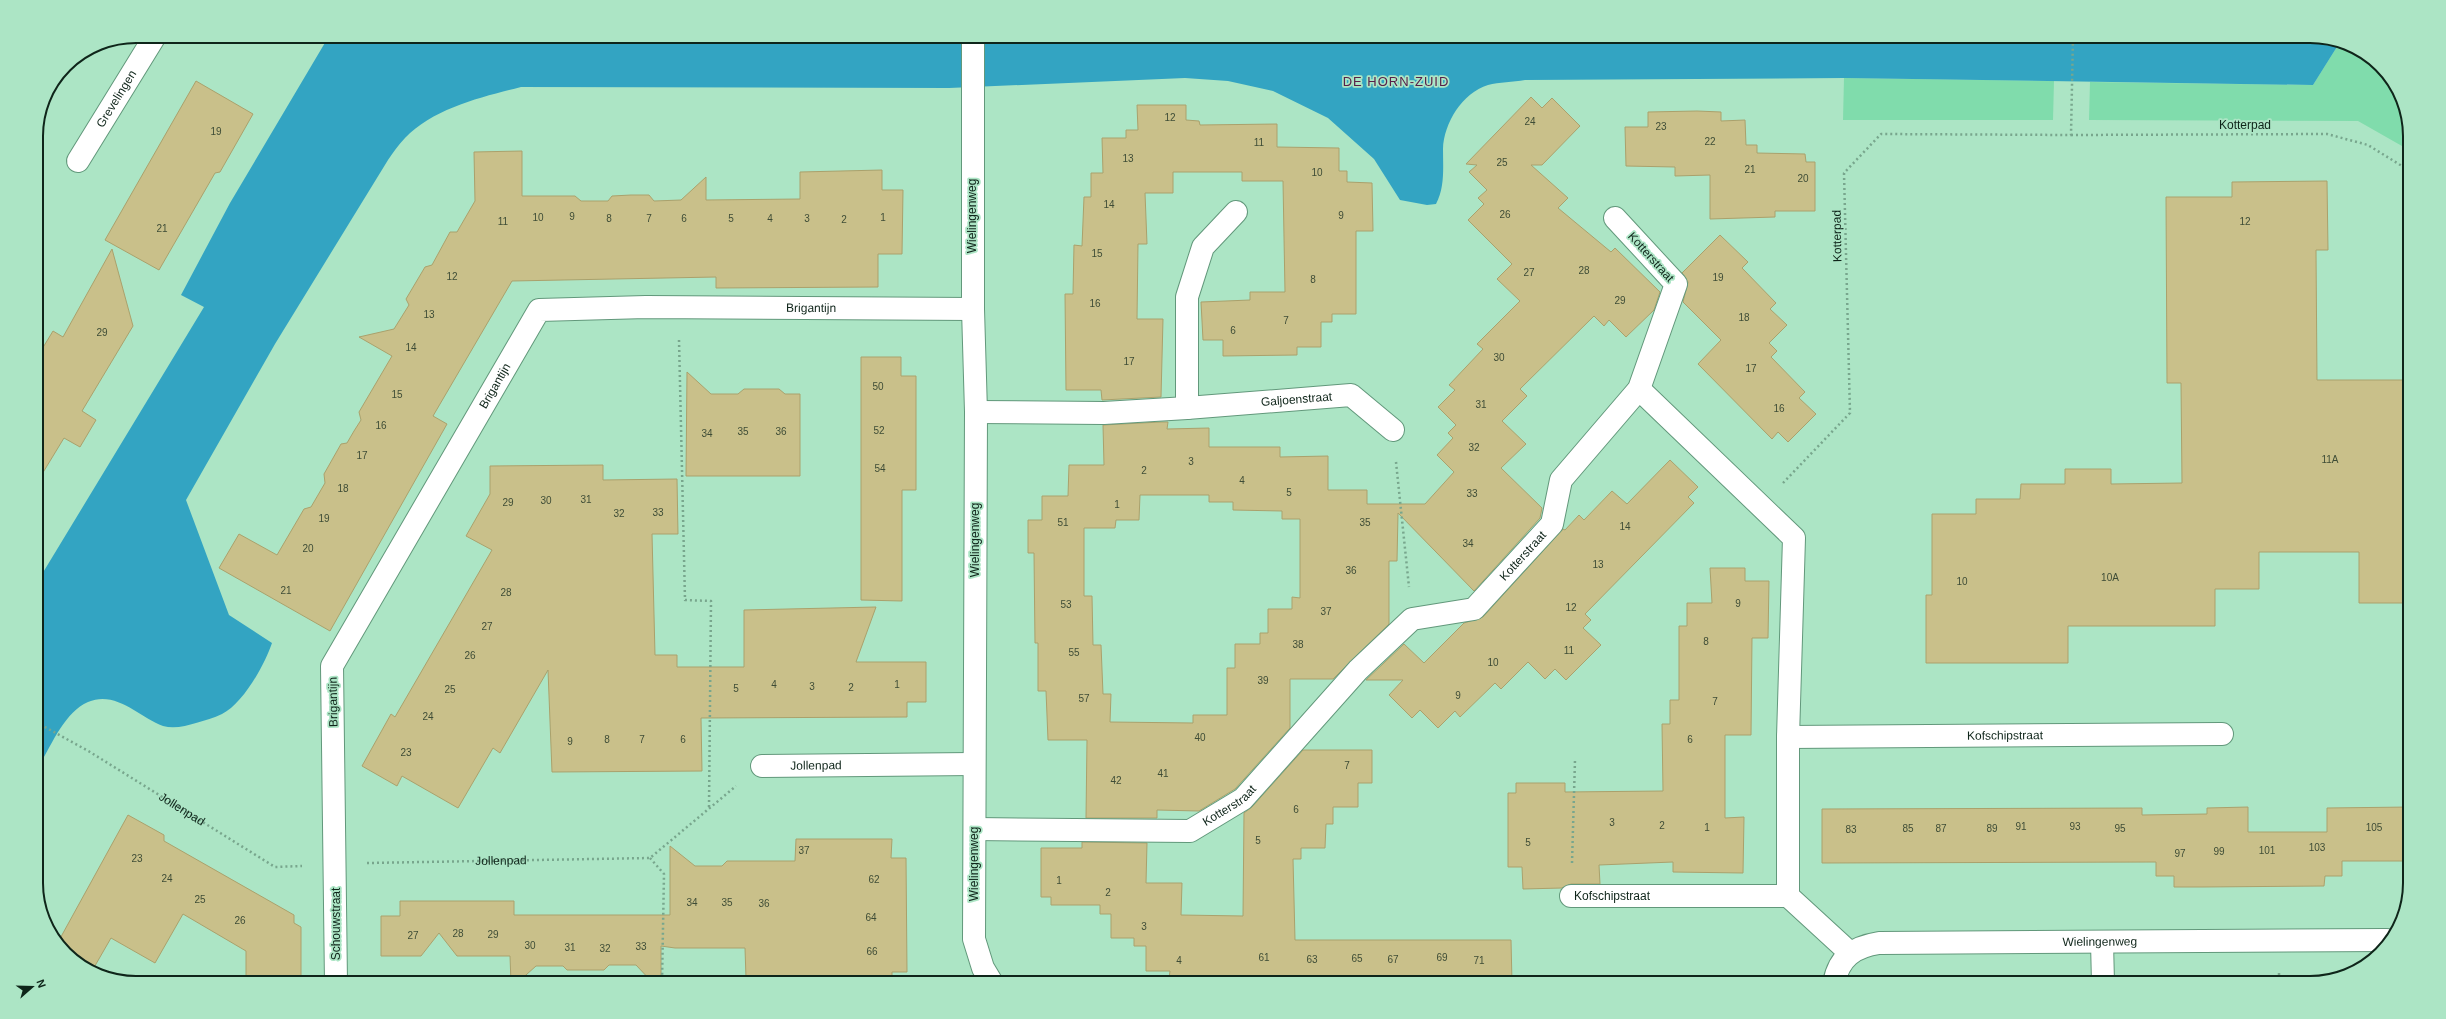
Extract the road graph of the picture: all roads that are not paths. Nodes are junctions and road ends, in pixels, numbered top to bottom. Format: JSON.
{"nodes":[{"id":1,"x":151,"y":43,"type":"edge"},
{"id":2,"x":973,"y":43,"type":"edge"},
{"id":3,"x":78,"y":161,"type":"dead end"},
{"id":4,"x":1236,"y":212,"type":"dead end"},
{"id":5,"x":1615,"y":218,"type":"dead end"},
{"id":6,"x":973,"y":309,"type":"junction"},
{"id":7,"x":1640,"y":390,"type":"junction"},
{"id":8,"x":1187,"y":408,"type":"junction"},
{"id":9,"x":976,"y":412,"type":"junction"},
{"id":10,"x":1393,"y":430,"type":"road end"},
{"id":11,"x":2222,"y":734,"type":"dead end"},
{"id":12,"x":1788,"y":737,"type":"junction"},
{"id":13,"x":974,"y":764,"type":"junction"},
{"id":14,"x":762,"y":766,"type":"road end"},
{"id":15,"x":975,"y":829,"type":"junction"},
{"id":16,"x":336,"y":864,"type":"joint"},
{"id":17,"x":1571,"y":896,"type":"road end"},
{"id":18,"x":1788,"y":896,"type":"junction"},
{"id":19,"x":974,"y":939,"type":"junction"},
{"id":20,"x":2383,"y":940,"type":"edge"},
{"id":21,"x":2102,"y":942,"type":"junction"},
{"id":22,"x":1849,"y":952,"type":"junction"},
{"id":23,"x":336,"y":976,"type":"edge"},
{"id":24,"x":972,"y":976,"type":"edge"},
{"id":25,"x":988,"y":976,"type":"edge"},
{"id":26,"x":1836,"y":976,"type":"edge"},
{"id":27,"x":2103,"y":976,"type":"edge"}],
"edges":[{"from":1,"to":3,"type":"street","name":"Grevelingen"},
{"from":2,"to":6,"type":"street","name":"Wielingenweg"},
{"from":4,"to":8,"type":"street"},
{"from":5,"to":7,"type":"street","name":"Kotterstraat"},
{"from":6,"to":9,"type":"street","name":"Wielingenweg"},
{"from":6,"to":16,"type":"street","name":"Brigantijn"},
{"from":7,"to":12,"type":"street"},
{"from":7,"to":15,"type":"street","name":"Kotterstraat"},
{"from":8,"to":9,"type":"street","name":"Galjoenstraat"},
{"from":8,"to":10,"type":"street","name":"Galjoenstraat"},
{"from":9,"to":13,"type":"street","name":"Wielingenweg"},
{"from":11,"to":12,"type":"street","name":"Kofschipstraat"},
{"from":12,"to":18,"type":"street"},
{"from":13,"to":14,"type":"street","name":"Jollenpad"},
{"from":13,"to":15,"type":"street","name":"Wielingenweg"},
{"from":15,"to":19,"type":"street","name":"Wielingenweg"},
{"from":16,"to":23,"type":"street","name":"Schouwstraat"},
{"from":17,"to":18,"type":"street","name":"Kofschipstraat"},
{"from":18,"to":22,"type":"street"},
{"from":19,"to":24,"type":"street"},
{"from":19,"to":25,"type":"street","name":"Wielingenweg"},
{"from":20,"to":21,"type":"street","name":"Wielingenweg"},
{"from":21,"to":22,"type":"street","name":"Wielingenweg"},
{"from":21,"to":27,"type":"street"},
{"from":22,"to":26,"type":"street"}]}
